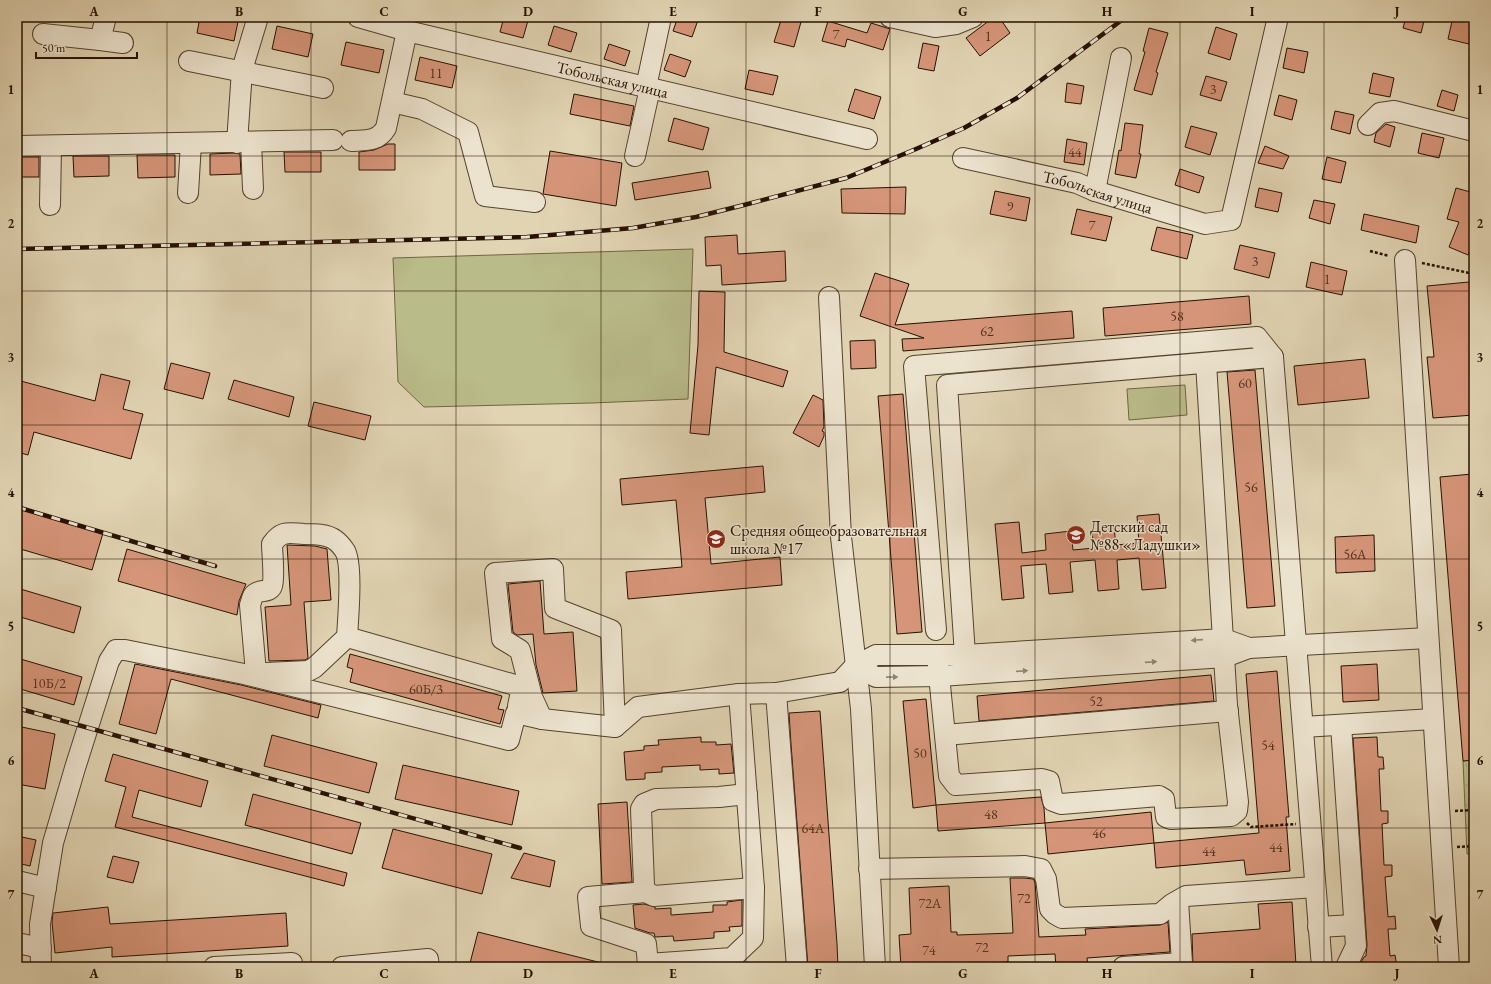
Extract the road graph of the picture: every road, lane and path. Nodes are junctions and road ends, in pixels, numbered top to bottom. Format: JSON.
{"nodes":[{"id":1,"x":106,"y":17,"type":"edge"},
{"id":2,"x":258,"y":17,"type":"edge"},
{"id":3,"x":358,"y":17,"type":"edge"},
{"id":4,"x":661,"y":17,"type":"edge"},
{"id":5,"x":890,"y":17,"type":"edge"},
{"id":6,"x":973,"y":17,"type":"edge"},
{"id":7,"x":1278,"y":17,"type":"edge"},
{"id":8,"x":407,"y":31,"type":"junction"},
{"id":9,"x":43,"y":34,"type":"dead end"},
{"id":10,"x":100,"y":40,"type":"junction"},
{"id":11,"x":123,"y":43,"type":"dead end"},
{"id":12,"x":1121,"y":58,"type":"dead end"},
{"id":13,"x":189,"y":61,"type":"dead end"},
{"id":14,"x":648,"y":87,"type":"junction"},
{"id":15,"x":323,"y":88,"type":"dead end"},
{"id":16,"x":392,"y":102,"type":"junction"},
{"id":17,"x":1368,"y":125,"type":"dead end"},
{"id":18,"x":1474,"y":131,"type":"edge"},
{"id":19,"x":867,"y":139,"type":"dead end"},
{"id":20,"x":244,"y":143,"type":"junction"},
{"id":21,"x":191,"y":144,"type":"junction"},
{"id":22,"x":17,"y":146,"type":"edge"},
{"id":23,"x":51,"y":146,"type":"junction"},
{"id":24,"x":635,"y":156,"type":"dead end"},
{"id":25,"x":963,"y":158,"type":"dead end"},
{"id":26,"x":253,"y":189,"type":"dead end"},
{"id":27,"x":1095,"y":191,"type":"junction"},
{"id":28,"x":188,"y":193,"type":"dead end"},
{"id":29,"x":535,"y":202,"type":"dead end"},
{"id":30,"x":50,"y":205,"type":"dead end"},
{"id":31,"x":1370,"y":251,"type":"dead end"},
{"id":32,"x":1405,"y":260,"type":"junction"},
{"id":33,"x":1474,"y":274,"type":"edge"},
{"id":34,"x":829,"y":297,"type":"dead end"},
{"id":35,"x":1273,"y":357,"type":"junction"},
{"id":36,"x":1206,"y":363,"type":"junction"},
{"id":37,"x":936,"y":630,"type":"dead end"},
{"id":38,"x":346,"y":638,"type":"junction"},
{"id":39,"x":1428,"y":638,"type":"junction"},
{"id":40,"x":1296,"y":646,"type":"junction"},
{"id":41,"x":1224,"y":648,"type":"junction"},
{"id":42,"x":937,"y":655,"type":"junction"},
{"id":43,"x":965,"y":656,"type":"junction"},
{"id":44,"x":1082,"y":657,"type":"junction"},
{"id":45,"x":856,"y":666,"type":"junction"},
{"id":46,"x":250,"y":674,"type":"junction"},
{"id":47,"x":940,"y":676,"type":"junction"},
{"id":48,"x":776,"y":693,"type":"junction"},
{"id":49,"x":739,"y":694,"type":"junction"},
{"id":50,"x":1228,"y":711,"type":"junction"},
{"id":51,"x":516,"y":713,"type":"junction"},
{"id":52,"x":542,"y":719,"type":"junction"},
{"id":53,"x":1434,"y":719,"type":"junction"},
{"id":54,"x":1341,"y":725,"type":"junction"},
{"id":55,"x":615,"y":727,"type":"junction"},
{"id":56,"x":1303,"y":727,"type":"junction"},
{"id":57,"x":945,"y":735,"type":"junction"},
{"id":58,"x":747,"y":794,"type":"junction"},
{"id":59,"x":1237,"y":811,"type":"junction"},
{"id":60,"x":1310,"y":822,"type":"junction"},
{"id":61,"x":869,"y":869,"type":"junction"},
{"id":62,"x":17,"y":881,"type":"edge"},
{"id":63,"x":1315,"y":887,"type":"junction"},
{"id":64,"x":46,"y":888,"type":"junction"},
{"id":65,"x":754,"y":888,"type":"junction"},
{"id":66,"x":646,"y":892,"type":"junction"},
{"id":67,"x":1178,"y":901,"type":"junction"},
{"id":68,"x":1354,"y":926,"type":"junction"},
{"id":69,"x":1318,"y":927,"type":"junction"},
{"id":70,"x":17,"y":943,"type":"edge"},
{"id":71,"x":41,"y":958,"type":"edge"},
{"id":72,"x":648,"y":965,"type":"edge"},
{"id":73,"x":214,"y":967,"type":"edge"},
{"id":74,"x":292,"y":967,"type":"edge"},
{"id":75,"x":342,"y":967,"type":"edge"},
{"id":76,"x":429,"y":967,"type":"edge"},
{"id":77,"x":797,"y":967,"type":"edge"},
{"id":78,"x":875,"y":967,"type":"edge"},
{"id":79,"x":1123,"y":967,"type":"edge"},
{"id":80,"x":1322,"y":967,"type":"edge"},
{"id":81,"x":1346,"y":967,"type":"edge"},
{"id":82,"x":1449,"y":967,"type":"edge"}],
"edges":[{"from":1,"to":10,"type":"street"},
{"from":2,"to":20,"type":"street"},
{"from":3,"to":8,"type":"street","name":"Тобольская улица"},
{"from":4,"to":14,"type":"street"},
{"from":5,"to":6,"type":"street"},
{"from":7,"to":27,"type":"street","name":"Тобольская улица"},
{"from":8,"to":14,"type":"street","name":"Тобольская улица"},
{"from":8,"to":16,"type":"street"},
{"from":9,"to":10,"type":"street"},
{"from":10,"to":11,"type":"street"},
{"from":12,"to":27,"type":"street"},
{"from":13,"to":15,"type":"street"},
{"from":14,"to":19,"type":"street","name":"Тобольская улица"},
{"from":14,"to":24,"type":"street"},
{"from":16,"to":20,"type":"street"},
{"from":16,"to":29,"type":"street"},
{"from":17,"to":18,"type":"street"},
{"from":20,"to":21,"type":"street"},
{"from":20,"to":26,"type":"street"},
{"from":21,"to":23,"type":"street"},
{"from":21,"to":28,"type":"street"},
{"from":22,"to":23,"type":"street"},
{"from":23,"to":30,"type":"street"},
{"from":25,"to":27,"type":"street","name":"Тобольская улица"},
{"from":31,"to":32,"type":"path"},
{"from":32,"to":33,"type":"path"},
{"from":32,"to":39,"type":"street"},
{"from":34,"to":45,"type":"street"},
{"from":35,"to":36,"type":"street"},
{"from":35,"to":37,"type":"street"},
{"from":35,"to":40,"type":"street"},
{"from":36,"to":41,"type":"street"},
{"from":36,"to":43,"type":"street"},
{"from":38,"to":46,"type":"street"},
{"from":38,"to":46,"type":"street"},
{"from":38,"to":51,"type":"street"},
{"from":39,"to":40,"type":"street"},
{"from":39,"to":53,"type":"street"},
{"from":40,"to":41,"type":"street"},
{"from":40,"to":56,"type":"street"},
{"from":41,"to":44,"type":"street"},
{"from":41,"to":50,"type":"street"},
{"from":42,"to":43,"type":"street"},
{"from":42,"to":45,"type":"street"},
{"from":42,"to":47,"type":"street"},
{"from":43,"to":44,"type":"street"},
{"from":47,"to":44,"type":"street","one_way":true},
{"from":45,"to":47,"type":"street","one_way":true},
{"from":45,"to":48,"type":"street"},
{"from":45,"to":61,"type":"street"},
{"from":46,"to":51,"type":"street"},
{"from":46,"to":64,"type":"street"},
{"from":47,"to":57,"type":"street"},
{"from":48,"to":49,"type":"street"},
{"from":48,"to":77,"type":"street"},
{"from":49,"to":55,"type":"street"},
{"from":49,"to":58,"type":"street"},
{"from":50,"to":57,"type":"street"},
{"from":50,"to":59,"type":"street"},
{"from":51,"to":52,"type":"street"},
{"from":52,"to":55,"type":"street"},
{"from":52,"to":55,"type":"street"},
{"from":53,"to":54,"type":"street"},
{"from":53,"to":82,"type":"street"},
{"from":54,"to":56,"type":"street"},
{"from":54,"to":68,"type":"street"},
{"from":56,"to":60,"type":"street"},
{"from":57,"to":59,"type":"street"},
{"from":58,"to":65,"type":"street"},
{"from":58,"to":66,"type":"street"},
{"from":59,"to":60,"type":"path"},
{"from":60,"to":63,"type":"street"},
{"from":61,"to":67,"type":"street"},
{"from":61,"to":78,"type":"street"},
{"from":62,"to":64,"type":"street"},
{"from":63,"to":67,"type":"street"},
{"from":63,"to":69,"type":"street"},
{"from":64,"to":71,"type":"street"},
{"from":65,"to":66,"type":"street"},
{"from":65,"to":72,"type":"street"},
{"from":66,"to":72,"type":"street"},
{"from":67,"to":79,"type":"street"},
{"from":68,"to":69,"type":"street"},
{"from":68,"to":81,"type":"street"},
{"from":69,"to":80,"type":"street"},
{"from":70,"to":71,"type":"street"},
{"from":73,"to":74,"type":"street"},
{"from":75,"to":76,"type":"street"}]}
